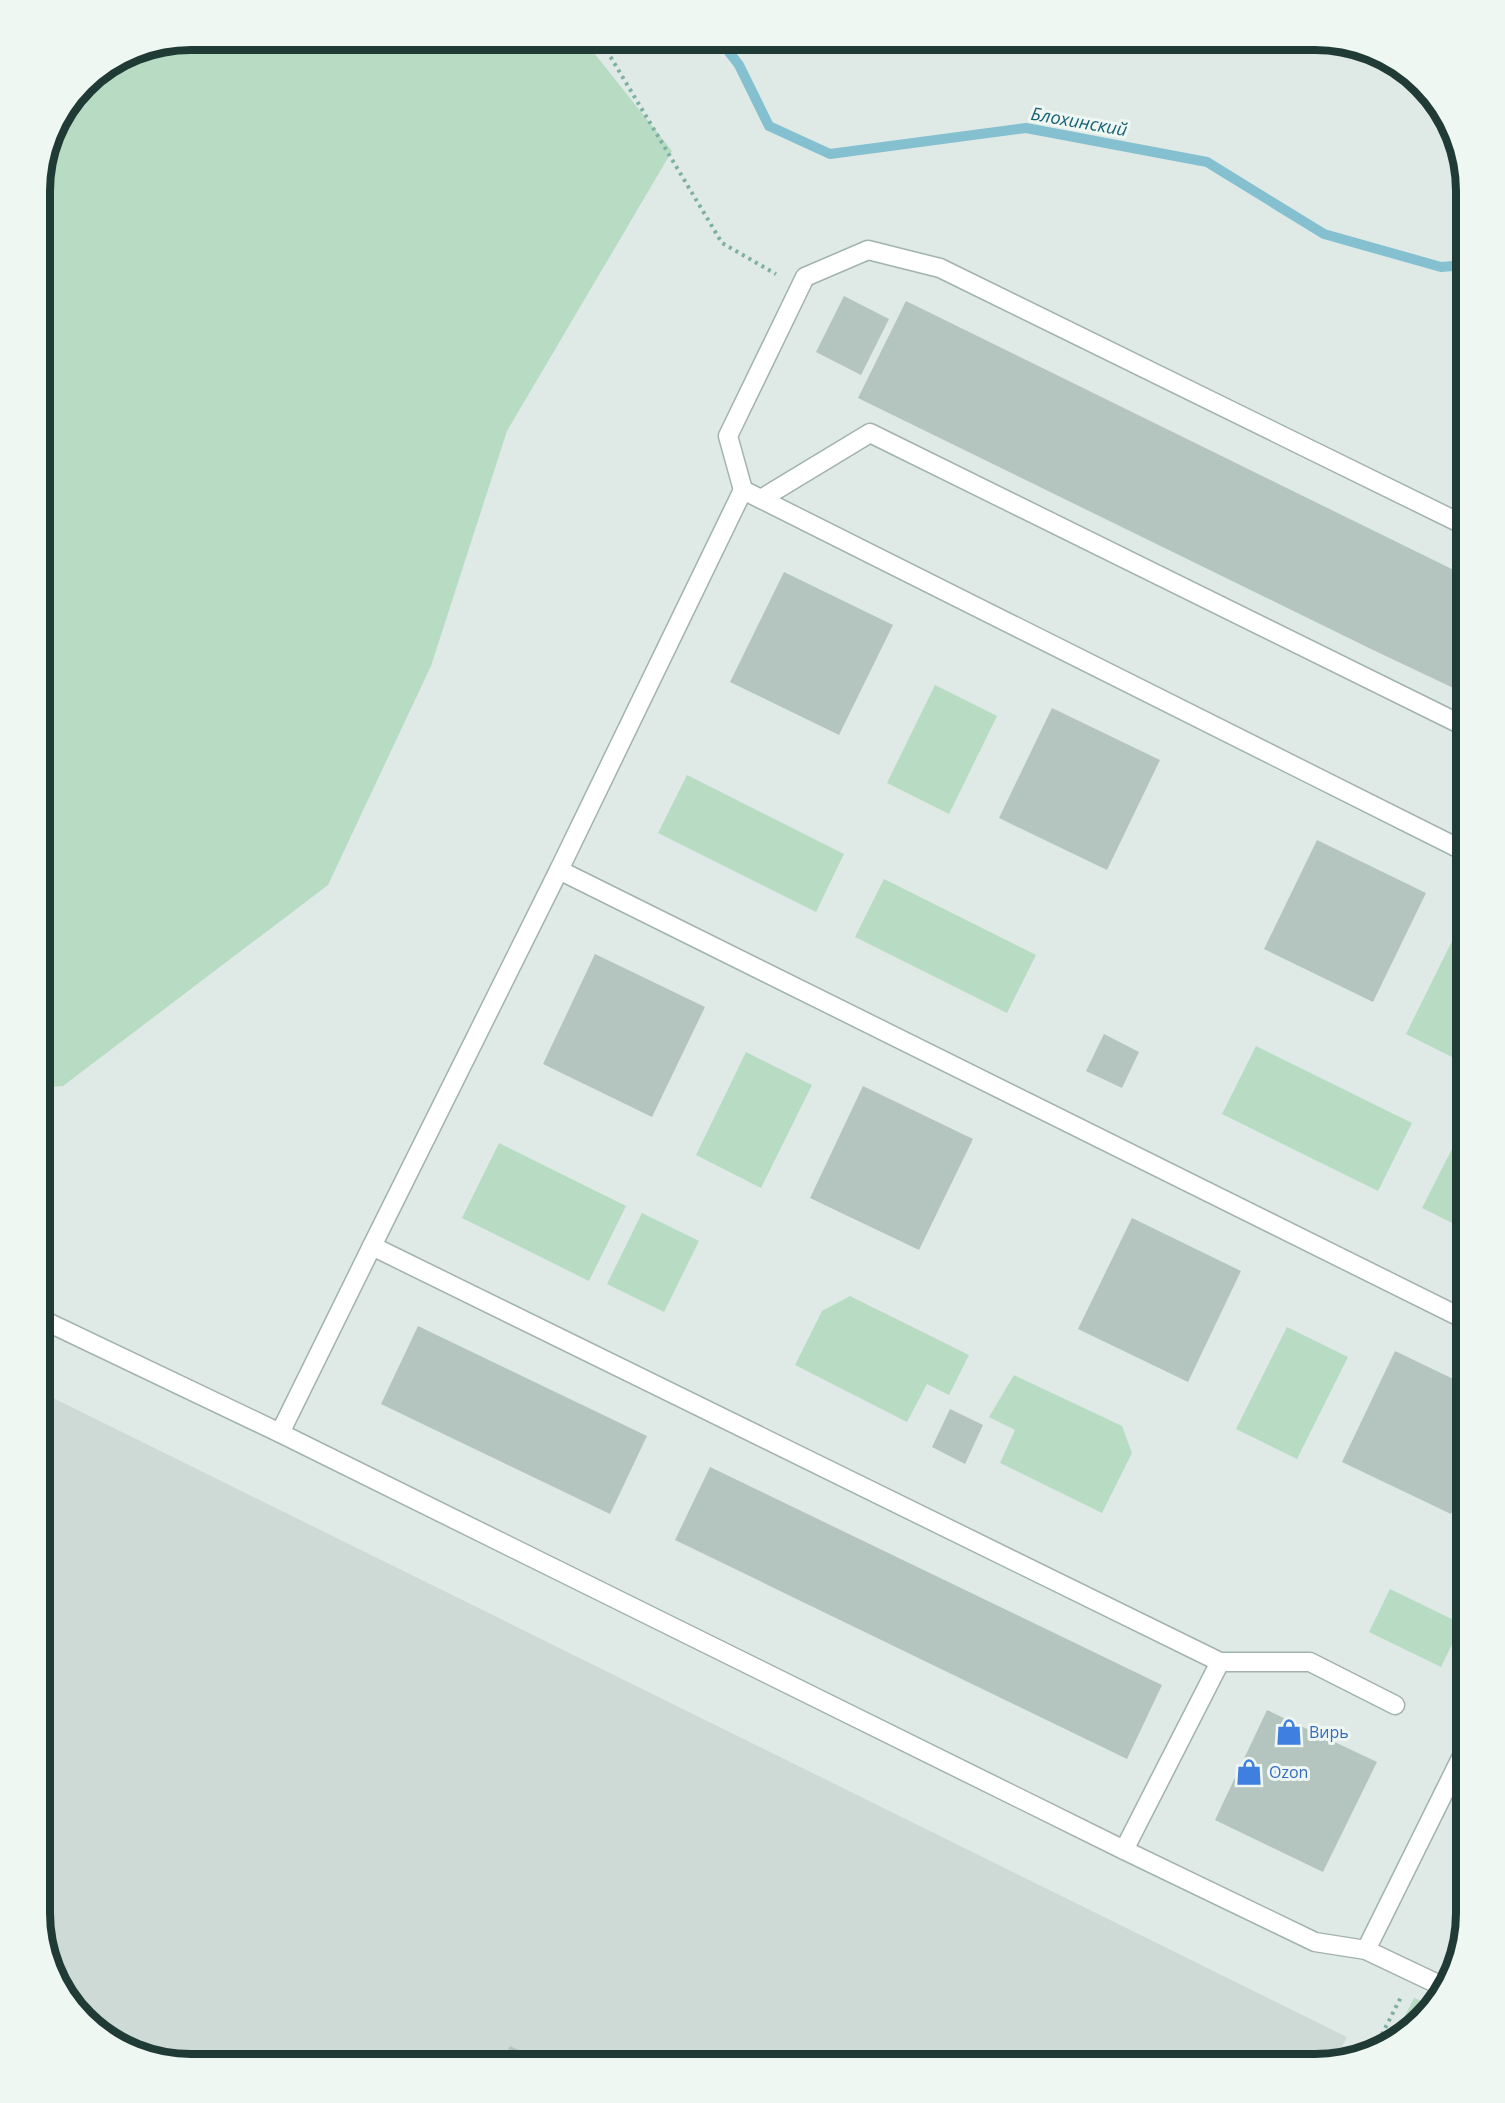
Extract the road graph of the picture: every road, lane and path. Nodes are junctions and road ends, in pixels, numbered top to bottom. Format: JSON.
{"nodes":[{"id":1,"x":606,"y":50,"type":"edge"},
{"id":2,"x":800,"y":288,"type":"junction"},
{"id":3,"x":743,"y":490,"type":"junction"},
{"id":4,"x":761,"y":499,"type":"junction"},
{"id":5,"x":1456,"y":521,"type":"edge"},
{"id":6,"x":1456,"y":722,"type":"edge"},
{"id":7,"x":1456,"y":847,"type":"edge"},
{"id":8,"x":559,"y":870,"type":"junction"},
{"id":9,"x":372,"y":1246,"type":"junction"},
{"id":10,"x":1456,"y":1315,"type":"edge"},
{"id":11,"x":50,"y":1323,"type":"edge"},
{"id":12,"x":280,"y":1433,"type":"junction"},
{"id":13,"x":1220,"y":1662,"type":"junction"},
{"id":14,"x":1395,"y":1705,"type":"dead end"},
{"id":15,"x":1456,"y":1768,"type":"edge"},
{"id":16,"x":1124,"y":1850,"type":"junction"},
{"id":17,"x":1366,"y":1950,"type":"junction"},
{"id":18,"x":1413,"y":1973,"type":"junction"},
{"id":19,"x":1436,"y":1984,"type":"edge"},
{"id":20,"x":1380,"y":2037,"type":"edge"}],
"edges":[{"from":1,"to":2,"type":"path"},
{"from":2,"to":3,"type":"lane"},
{"from":2,"to":5,"type":"lane"},
{"from":3,"to":4,"type":"lane"},
{"from":3,"to":8,"type":"lane"},
{"from":4,"to":6,"type":"lane"},
{"from":4,"to":7,"type":"lane"},
{"from":8,"to":9,"type":"lane"},
{"from":8,"to":10,"type":"lane"},
{"from":9,"to":12,"type":"lane"},
{"from":9,"to":13,"type":"lane"},
{"from":11,"to":12,"type":"lane"},
{"from":12,"to":16,"type":"lane"},
{"from":13,"to":14,"type":"lane"},
{"from":13,"to":16,"type":"lane"},
{"from":15,"to":17,"type":"lane"},
{"from":16,"to":17,"type":"lane"},
{"from":17,"to":18,"type":"lane"},
{"from":18,"to":19,"type":"lane"},
{"from":18,"to":20,"type":"path"}]}
